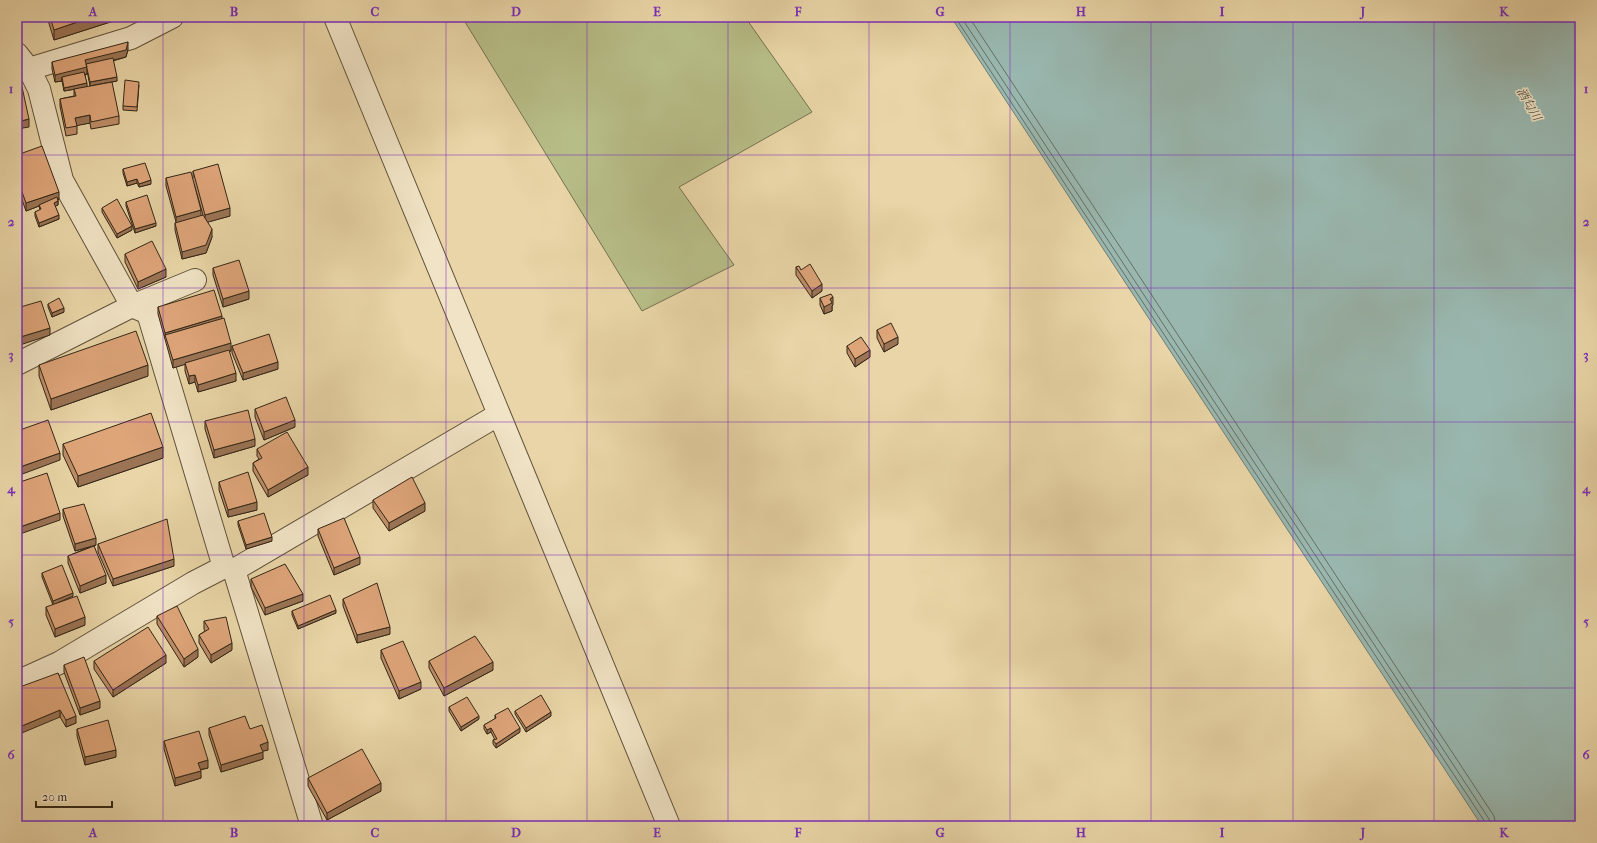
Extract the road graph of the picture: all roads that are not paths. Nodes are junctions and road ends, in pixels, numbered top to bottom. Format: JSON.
{"nodes":[{"id":1,"x":172,"y":17,"type":"edge"},
{"id":2,"x":335,"y":17,"type":"edge"},
{"id":3,"x":23,"y":62,"type":"edge"},
{"id":4,"x":195,"y":280,"type":"dead end"},
{"id":5,"x":132,"y":306,"type":"junction"},
{"id":6,"x":17,"y":364,"type":"edge"},
{"id":7,"x":498,"y":415,"type":"junction"},
{"id":8,"x":229,"y":569,"type":"junction"},
{"id":9,"x":17,"y":682,"type":"edge"},
{"id":10,"x":312,"y":826,"type":"edge"},
{"id":11,"x":669,"y":826,"type":"edge"}],
"edges":[{"from":1,"to":3,"type":"street"},
{"from":2,"to":7,"type":"street"},
{"from":3,"to":5,"type":"street"},
{"from":4,"to":5,"type":"street"},
{"from":5,"to":6,"type":"street"},
{"from":5,"to":8,"type":"street"},
{"from":7,"to":8,"type":"street"},
{"from":7,"to":11,"type":"street"},
{"from":8,"to":9,"type":"street"},
{"from":8,"to":10,"type":"street"}]}
